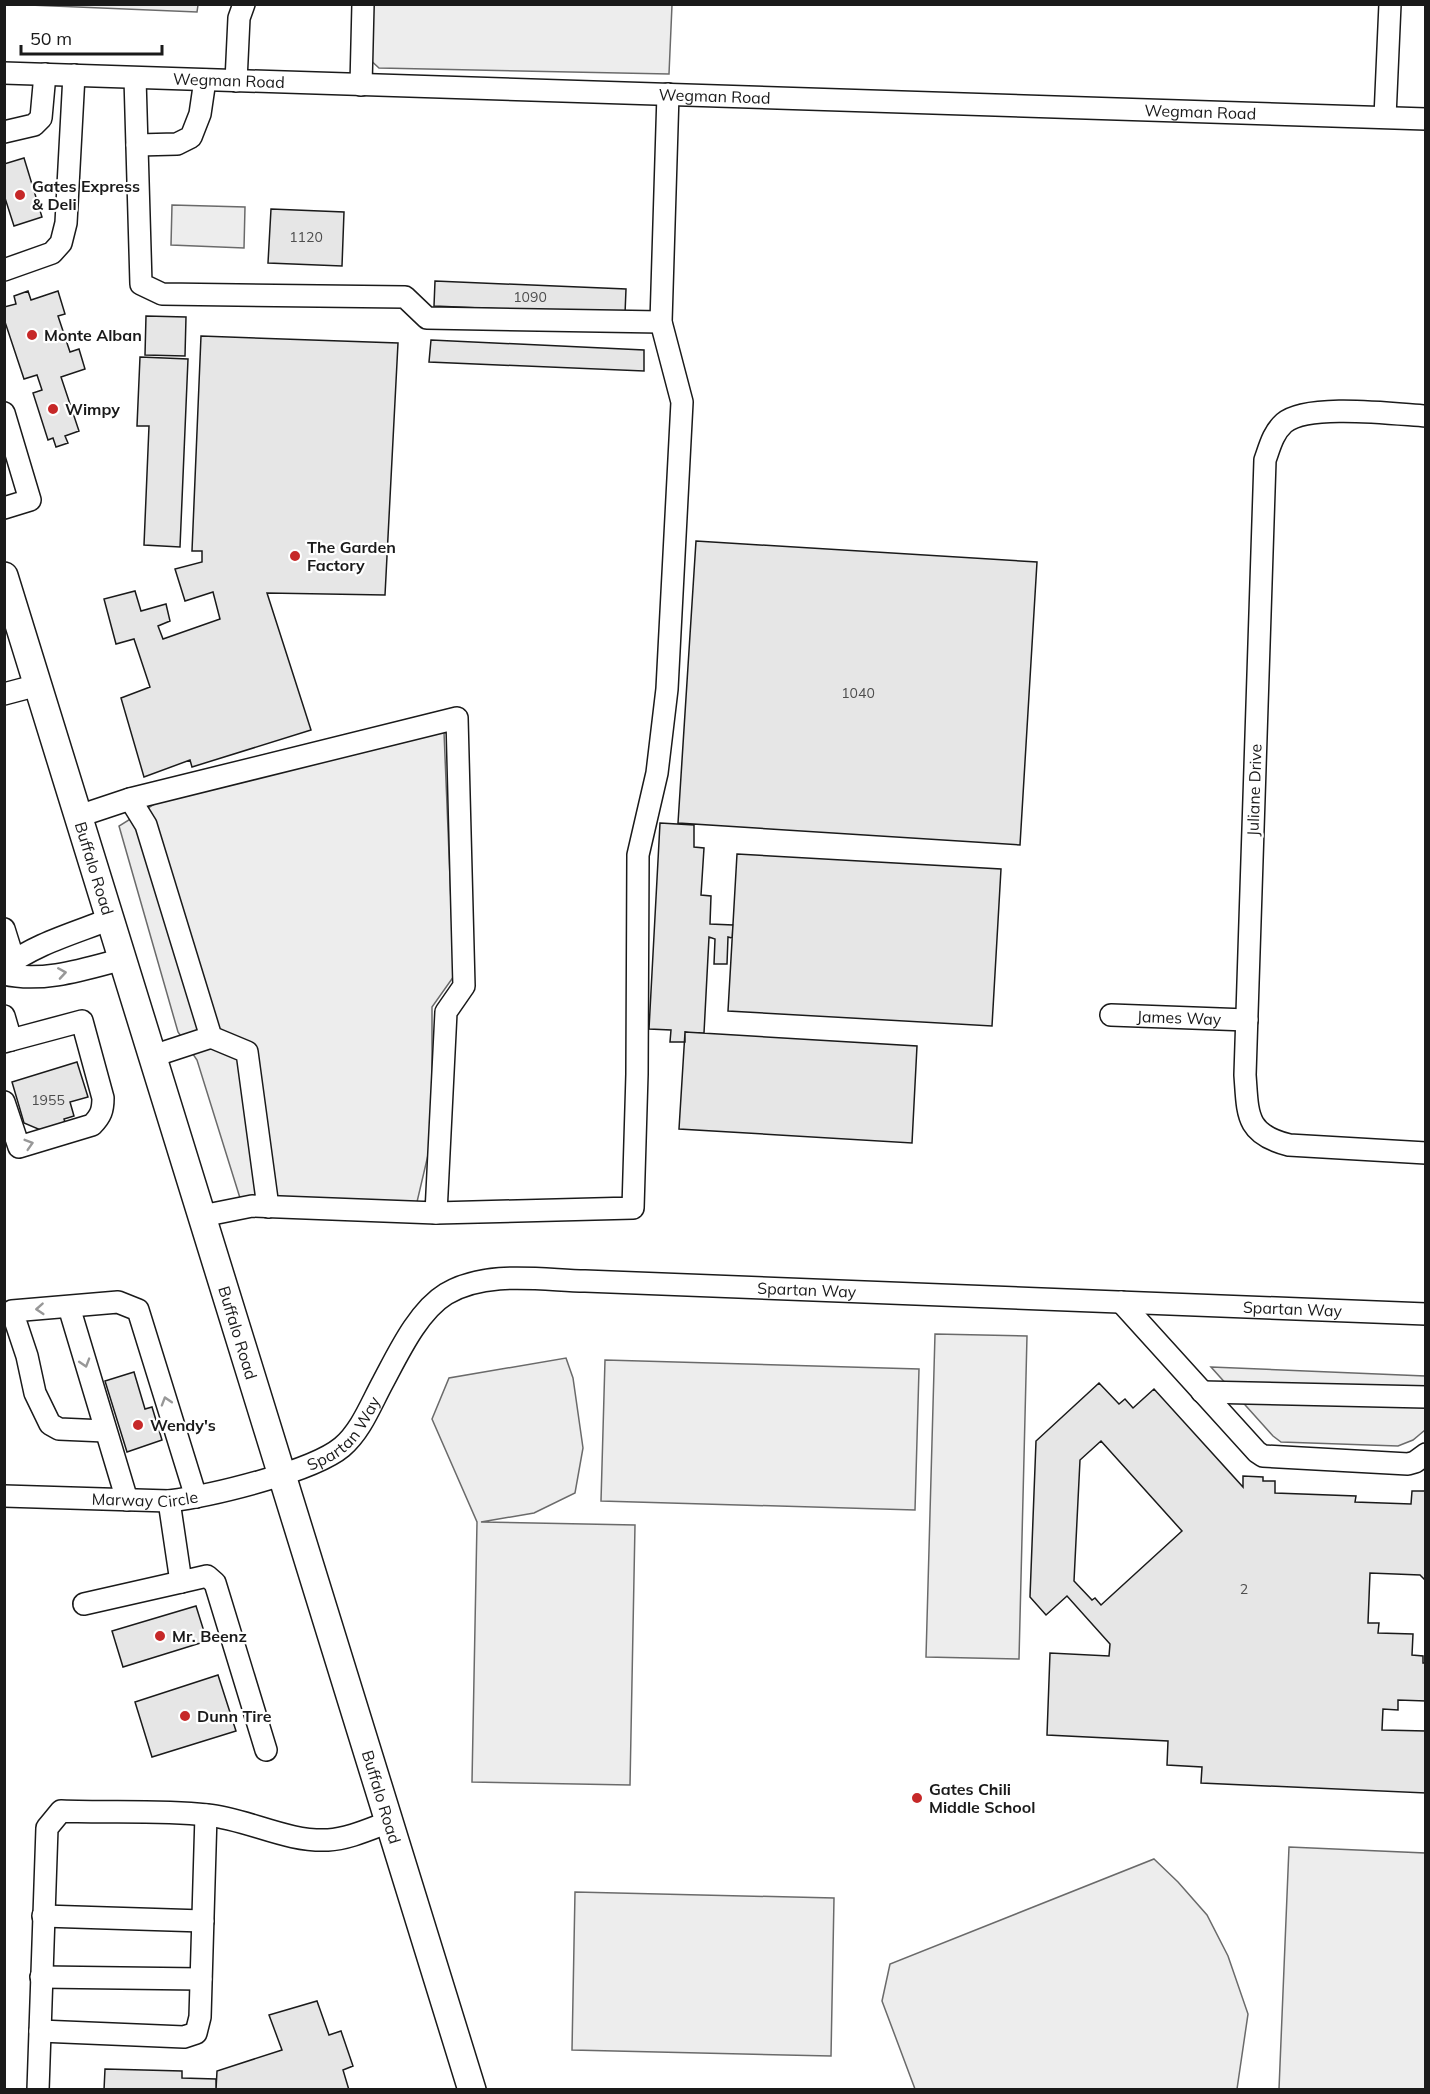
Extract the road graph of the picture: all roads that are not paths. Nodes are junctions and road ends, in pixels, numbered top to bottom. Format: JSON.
{"nodes":[{"id":1,"x":244,"y":4,"type":"edge"},
{"id":2,"x":363,"y":4,"type":"edge"},
{"id":3,"x":1390,"y":4,"type":"edge"},
{"id":4,"x":4,"y":73,"type":"edge"},
{"id":5,"x":45,"y":74,"type":"junction"},
{"id":6,"x":74,"y":75,"type":"junction"},
{"id":7,"x":135,"y":78,"type":"junction"},
{"id":8,"x":205,"y":80,"type":"junction"},
{"id":9,"x":236,"y":81,"type":"junction"},
{"id":10,"x":361,"y":85,"type":"junction"},
{"id":11,"x":668,"y":94,"type":"junction"},
{"id":12,"x":1385,"y":117,"type":"junction"},
{"id":13,"x":1425,"y":119,"type":"edge"},
{"id":14,"x":4,"y":132,"type":"edge"},
{"id":15,"x":137,"y":145,"type":"junction"},
{"id":16,"x":4,"y":270,"type":"edge"},
{"id":17,"x":661,"y":322,"type":"junction"},
{"id":18,"x":4,"y":413,"type":"edge"},
{"id":19,"x":1425,"y":416,"type":"edge"},
{"id":20,"x":4,"y":508,"type":"edge"},
{"id":21,"x":4,"y":576,"type":"edge"},
{"id":22,"x":38,"y":685,"type":"junction"},
{"id":23,"x":4,"y":694,"type":"edge"},
{"id":24,"x":130,"y":799,"type":"junction"},
{"id":25,"x":79,"y":816,"type":"junction"},
{"id":26,"x":110,"y":919,"type":"junction"},
{"id":27,"x":4,"y":929,"type":"edge"},
{"id":28,"x":123,"y":959,"type":"junction"},
{"id":29,"x":8,"y":968,"type":"edge"},
{"id":30,"x":1110,"y":1015,"type":"dead end"},
{"id":31,"x":4,"y":1016,"type":"edge"},
{"id":32,"x":1247,"y":1020,"type":"junction"},
{"id":33,"x":211,"y":1037,"type":"junction"},
{"id":34,"x":8,"y":1041,"type":"edge"},
{"id":35,"x":153,"y":1056,"type":"junction"},
{"id":36,"x":4,"y":1102,"type":"edge"},
{"id":37,"x":1425,"y":1153,"type":"edge"},
{"id":38,"x":268,"y":1207,"type":"junction"},
{"id":39,"x":436,"y":1213,"type":"junction"},
{"id":40,"x":202,"y":1216,"type":"junction"},
{"id":41,"x":1121,"y":1302,"type":"junction"},
{"id":42,"x":69,"y":1307,"type":"junction"},
{"id":43,"x":1425,"y":1314,"type":"edge"},
{"id":44,"x":1202,"y":1392,"type":"junction"},
{"id":45,"x":1425,"y":1397,"type":"edge"},
{"id":46,"x":105,"y":1431,"type":"junction"},
{"id":47,"x":1425,"y":1454,"type":"edge"},
{"id":48,"x":281,"y":1474,"type":"junction"},
{"id":49,"x":4,"y":1496,"type":"edge"},
{"id":50,"x":196,"y":1497,"type":"junction"},
{"id":51,"x":127,"y":1500,"type":"junction"},
{"id":52,"x":169,"y":1501,"type":"junction"},
{"id":53,"x":181,"y":1582,"type":"junction"},
{"id":54,"x":84,"y":1604,"type":"dead end"},
{"id":55,"x":266,"y":1750,"type":"dead end"},
{"id":56,"x":206,"y":1815,"type":"junction"},
{"id":57,"x":389,"y":1822,"type":"junction"},
{"id":58,"x":43,"y":1916,"type":"junction"},
{"id":59,"x":203,"y":1921,"type":"junction"},
{"id":60,"x":41,"y":1977,"type":"junction"},
{"id":61,"x":201,"y":1979,"type":"junction"},
{"id":62,"x":40,"y":2031,"type":"junction"},
{"id":63,"x":38,"y":2090,"type":"edge"},
{"id":64,"x":472,"y":2090,"type":"edge"}],
"edges":[{"from":1,"to":9,"type":"street"},
{"from":2,"to":10,"type":"street"},
{"from":3,"to":12,"type":"street"},
{"from":4,"to":5,"type":"street","name":"Wegman Road"},
{"from":5,"to":6,"type":"street","name":"Wegman Road"},
{"from":5,"to":14,"type":"street"},
{"from":6,"to":7,"type":"street","name":"Wegman Road"},
{"from":6,"to":16,"type":"street"},
{"from":7,"to":8,"type":"street","name":"Wegman Road"},
{"from":7,"to":15,"type":"street"},
{"from":8,"to":9,"type":"street","name":"Wegman Road"},
{"from":8,"to":15,"type":"street"},
{"from":9,"to":10,"type":"street","name":"Wegman Road"},
{"from":10,"to":11,"type":"street","name":"Wegman Road"},
{"from":11,"to":12,"type":"street","name":"Wegman Road"},
{"from":11,"to":17,"type":"street"},
{"from":12,"to":13,"type":"street","name":"Wegman Road"},
{"from":15,"to":17,"type":"street"},
{"from":17,"to":39,"type":"street"},
{"from":18,"to":20,"type":"street"},
{"from":19,"to":32,"type":"street","name":"Juliane Drive"},
{"from":21,"to":22,"type":"main road","name":"Buffalo Road"},
{"from":22,"to":23,"type":"street"},
{"from":22,"to":25,"type":"main road","name":"Buffalo Road"},
{"from":24,"to":25,"type":"street"},
{"from":24,"to":33,"type":"street"},
{"from":24,"to":39,"type":"street"},
{"from":25,"to":26,"type":"main road","name":"Buffalo Road"},
{"from":26,"to":28,"type":"main road","name":"Buffalo Road"},
{"from":26,"to":29,"type":"street"},
{"from":27,"to":29,"type":"street"},
{"from":29,"to":28,"type":"street","one_way":true},
{"from":28,"to":35,"type":"main road","name":"Buffalo Road"},
{"from":30,"to":32,"type":"street","name":"James Way"},
{"from":31,"to":34,"type":"street"},
{"from":32,"to":37,"type":"street","name":"Juliane Drive"},
{"from":33,"to":35,"type":"street"},
{"from":33,"to":38,"type":"street"},
{"from":36,"to":34,"type":"street","one_way":true},
{"from":35,"to":40,"type":"main road","name":"Buffalo Road"},
{"from":38,"to":39,"type":"street"},
{"from":38,"to":40,"type":"street"},
{"from":40,"to":48,"type":"main road","name":"Buffalo Road"},
{"from":41,"to":43,"type":"street","name":"Spartan Way"},
{"from":41,"to":44,"type":"street"},
{"from":41,"to":48,"type":"street","name":"Spartan Way"},
{"from":42,"to":46,"type":"street","one_way":true},
{"from":42,"to":46,"type":"street","one_way":true},
{"from":50,"to":42,"type":"street","one_way":true},
{"from":44,"to":45,"type":"street"},
{"from":44,"to":47,"type":"street"},
{"from":46,"to":51,"type":"street"},
{"from":48,"to":50,"type":"street","name":"Marway Circle"},
{"from":48,"to":57,"type":"main road","name":"Buffalo Road"},
{"from":49,"to":51,"type":"street","name":"Marway Circle"},
{"from":50,"to":52,"type":"street","name":"Marway Circle"},
{"from":51,"to":52,"type":"street","name":"Marway Circle"},
{"from":52,"to":53,"type":"street"},
{"from":53,"to":54,"type":"street"},
{"from":53,"to":55,"type":"street"},
{"from":56,"to":57,"type":"street"},
{"from":56,"to":58,"type":"street"},
{"from":56,"to":59,"type":"street"},
{"from":57,"to":64,"type":"main road","name":"Buffalo Road"},
{"from":58,"to":59,"type":"street"},
{"from":58,"to":60,"type":"street"},
{"from":59,"to":61,"type":"street"},
{"from":60,"to":61,"type":"street"},
{"from":60,"to":62,"type":"street"},
{"from":61,"to":62,"type":"street"},
{"from":62,"to":63,"type":"street"}]}
